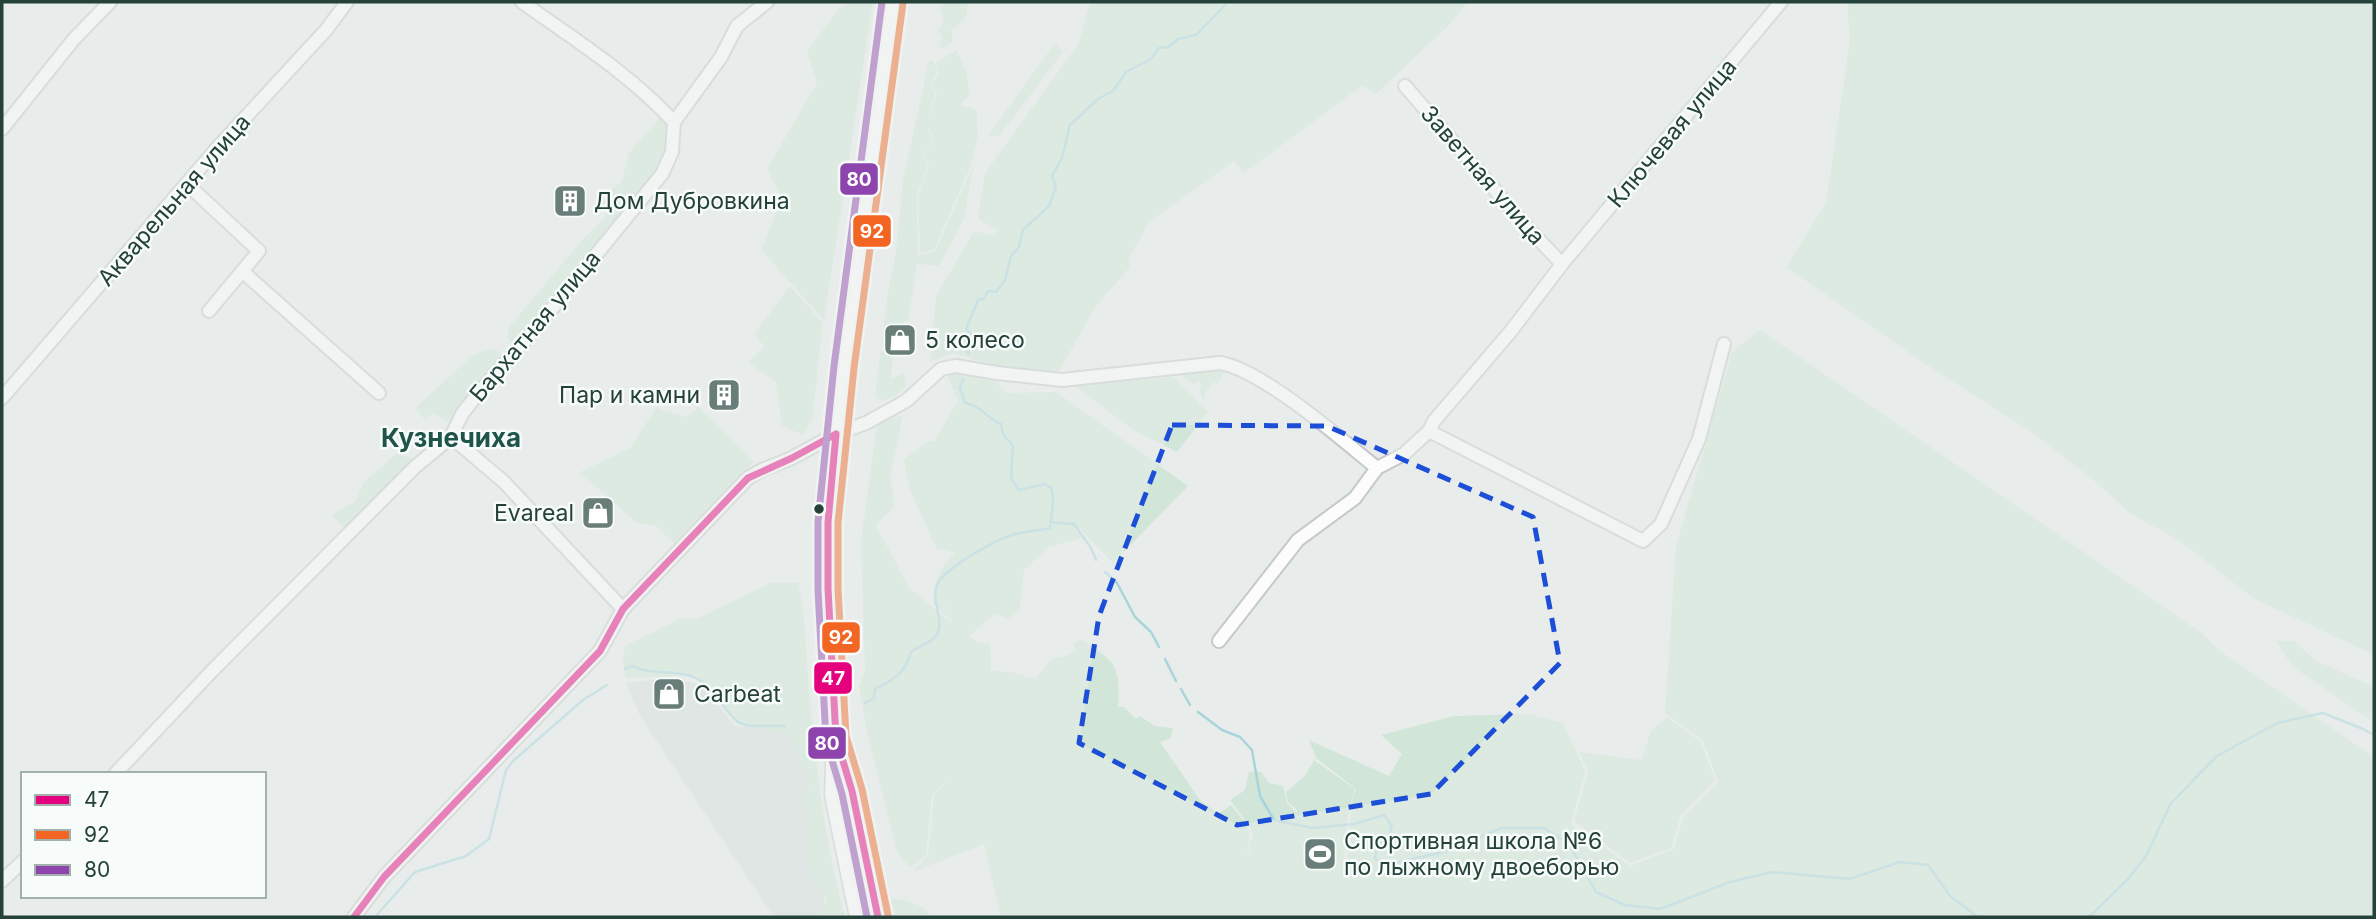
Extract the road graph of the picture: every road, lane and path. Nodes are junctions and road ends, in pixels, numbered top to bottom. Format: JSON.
{"nodes":[{"id":1,"x":110,"y":2,"type":"edge"},
{"id":2,"x":347,"y":2,"type":"edge"},
{"id":3,"x":522,"y":2,"type":"edge"},
{"id":4,"x":767,"y":2,"type":"edge"},
{"id":5,"x":893,"y":2,"type":"edge"},
{"id":6,"x":1781,"y":2,"type":"edge"},
{"id":7,"x":1405,"y":86,"type":"dead end"},
{"id":8,"x":674,"y":122,"type":"junction"},
{"id":9,"x":2,"y":128,"type":"edge"},
{"id":10,"x":187,"y":184,"type":"junction"},
{"id":11,"x":1562,"y":264,"type":"junction"},
{"id":12,"x":242,"y":271,"type":"junction"},
{"id":13,"x":208,"y":311,"type":"dead end"},
{"id":14,"x":1724,"y":344,"type":"dead end"},
{"id":15,"x":379,"y":393,"type":"dead end"},
{"id":16,"x":2,"y":398,"type":"edge"},
{"id":17,"x":1429,"y":431,"type":"junction"},
{"id":18,"x":836,"y":435,"type":"junction"},
{"id":19,"x":451,"y":437,"type":"junction"},
{"id":20,"x":1377,"y":468,"type":"junction"},
{"id":21,"x":623,"y":609,"type":"junction"},
{"id":22,"x":1219,"y":640,"type":"dead end"},
{"id":23,"x":836,"y":738,"type":"junction"},
{"id":24,"x":116,"y":772,"type":"edge"},
{"id":25,"x":21,"y":863,"type":"edge"},
{"id":26,"x":2,"y":881,"type":"edge"},
{"id":27,"x":354,"y":917,"type":"edge"},
{"id":28,"x":859,"y":917,"type":"edge"},
{"id":29,"x":878,"y":917,"type":"edge"}],
"edges":[{"from":1,"to":9,"type":"street"},
{"from":2,"to":10,"type":"street","name":"Акварельная улица"},
{"from":3,"to":8,"type":"street"},
{"from":4,"to":8,"type":"street","name":"Бархатная улица"},
{"from":5,"to":18,"type":"main road"},
{"from":6,"to":11,"type":"street","name":"Ключевая улица"},
{"from":7,"to":11,"type":"street","name":"Заветная улица"},
{"from":8,"to":19,"type":"street","name":"Бархатная улица"},
{"from":10,"to":12,"type":"street"},
{"from":10,"to":16,"type":"street","name":"Акварельная улица"},
{"from":11,"to":17,"type":"street","name":"Ключевая улица"},
{"from":12,"to":13,"type":"street"},
{"from":12,"to":15,"type":"street"},
{"from":14,"to":17,"type":"street"},
{"from":17,"to":20,"type":"street","name":"Ключевая улица"},
{"from":18,"to":20,"type":"street"},
{"from":18,"to":21,"type":"street"},
{"from":18,"to":23,"type":"main road"},
{"from":19,"to":21,"type":"street"},
{"from":19,"to":24,"type":"street","name":"Бархатная улица"},
{"from":20,"to":22,"type":"street"},
{"from":21,"to":27,"type":"street"},
{"from":23,"to":28,"type":"main road"},
{"from":23,"to":29,"type":"main road"},
{"from":25,"to":26,"type":"street"}]}
